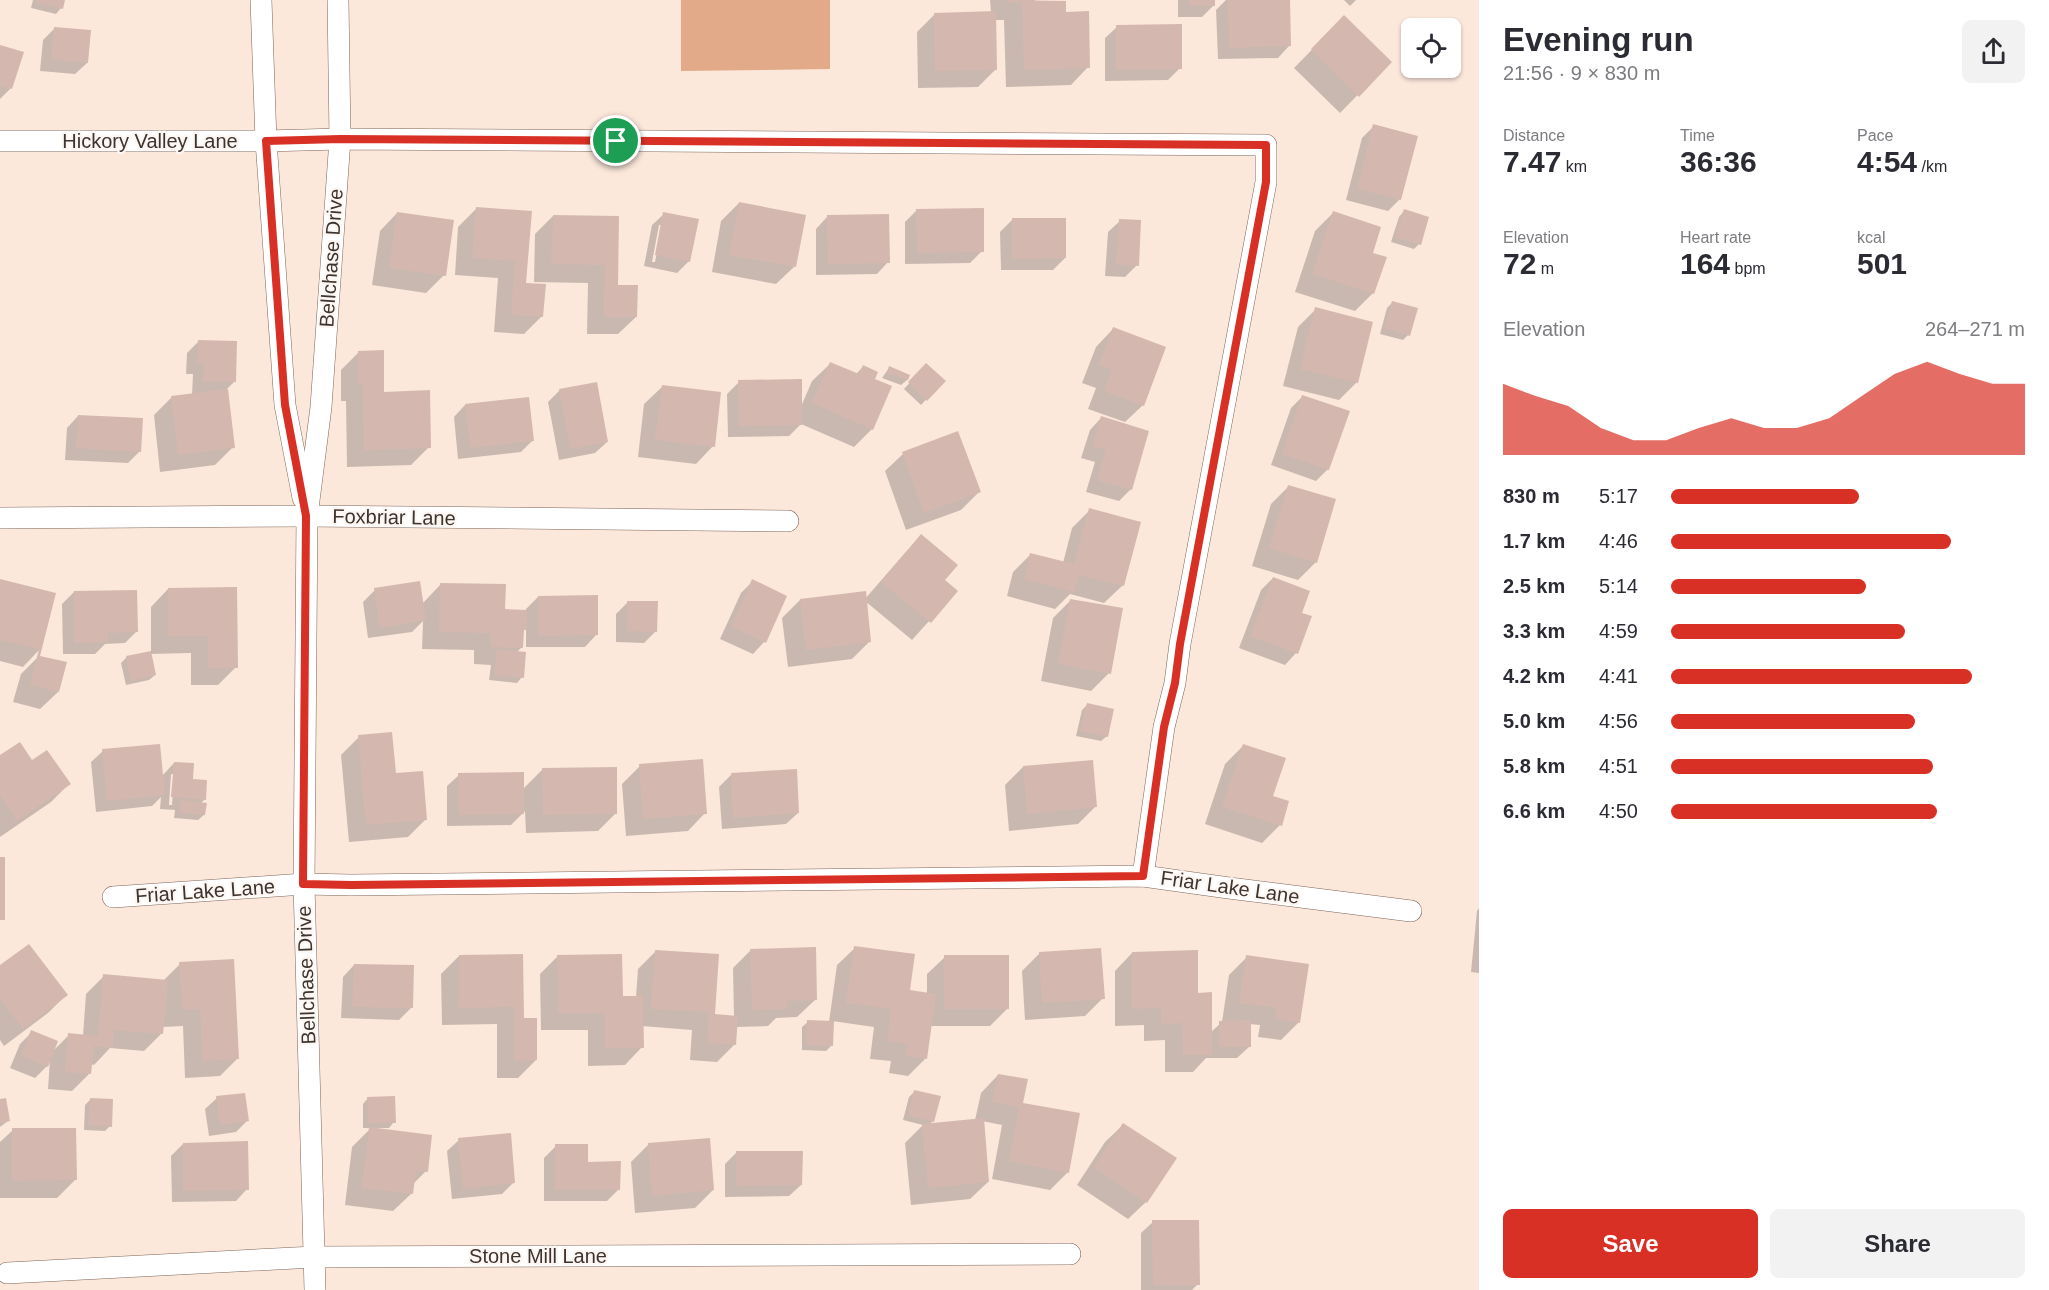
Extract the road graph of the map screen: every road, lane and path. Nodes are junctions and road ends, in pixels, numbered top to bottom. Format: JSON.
{"nodes":[{"id":1,"x":261,"y":0,"type":"edge"},
{"id":2,"x":338,"y":0,"type":"edge"},
{"id":3,"x":340,"y":139,"type":"junction"},
{"id":4,"x":0,"y":141,"type":"edge"},
{"id":5,"x":266,"y":141,"type":"junction"},
{"id":6,"x":306,"y":516,"type":"junction"},
{"id":7,"x":0,"y":518,"type":"edge"},
{"id":8,"x":788,"y":521,"type":"dead end"},
{"id":9,"x":1143,"y":876,"type":"junction"},
{"id":10,"x":303,"y":884,"type":"junction"},
{"id":11,"x":113,"y":897,"type":"dead end"},
{"id":12,"x":1411,"y":911,"type":"dead end"},
{"id":13,"x":1070,"y":1254,"type":"dead end"},
{"id":14,"x":314,"y":1257,"type":"junction"},
{"id":15,"x":7,"y":1273,"type":"dead end"},
{"id":16,"x":315,"y":1290,"type":"edge"}],
"edges":[{"from":1,"to":5,"type":"street","name":"Bellchase Drive"},
{"from":2,"to":3,"type":"street","name":"Bellchase Drive"},
{"from":3,"to":5,"type":"street","name":"Hickory Valley Lane"},
{"from":3,"to":6,"type":"street","name":"Bellchase Drive"},
{"from":3,"to":9,"type":"street","name":"Hickory Valley Lane"},
{"from":4,"to":5,"type":"street","name":"Hickory Valley Lane"},
{"from":5,"to":6,"type":"street","name":"Bellchase Drive"},
{"from":6,"to":7,"type":"street","name":"Foxbriar Lane"},
{"from":6,"to":8,"type":"street","name":"Foxbriar Lane"},
{"from":6,"to":10,"type":"street","name":"Bellchase Drive"},
{"from":9,"to":10,"type":"street","name":"Friar Lake Lane"},
{"from":9,"to":12,"type":"street","name":"Friar Lake Lane"},
{"from":10,"to":11,"type":"street","name":"Friar Lake Lane"},
{"from":10,"to":14,"type":"street","name":"Bellchase Drive"},
{"from":13,"to":14,"type":"street","name":"Stone Mill Lane"},
{"from":14,"to":15,"type":"street","name":"Stone Mill Lane"},
{"from":14,"to":16,"type":"street","name":"Bellchase Drive"}]}
